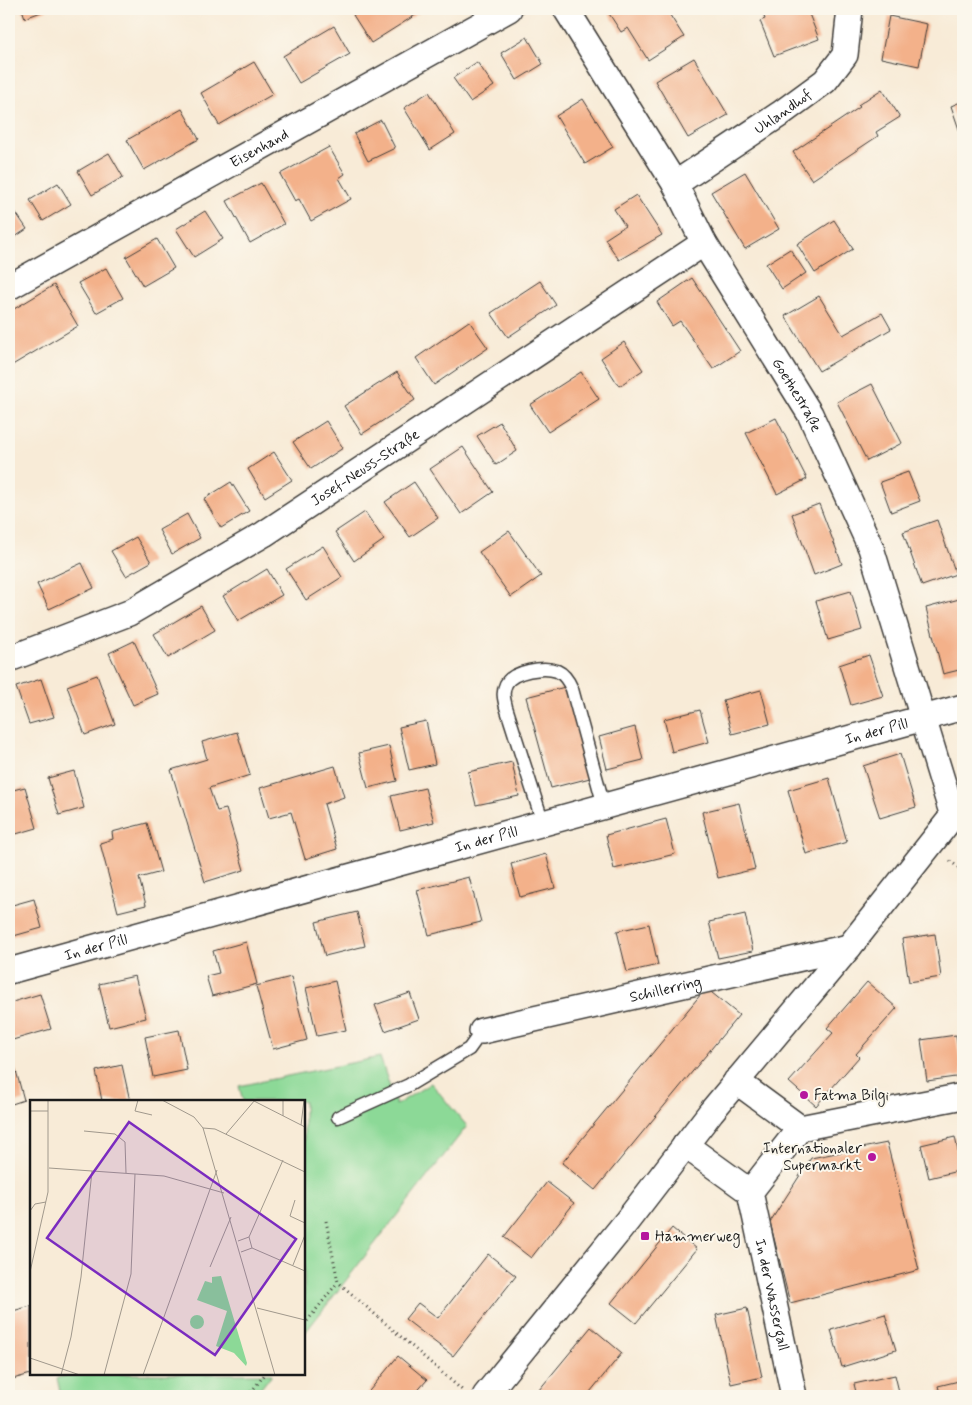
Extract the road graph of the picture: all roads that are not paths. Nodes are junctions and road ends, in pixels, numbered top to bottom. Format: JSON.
{"nodes":[{"id":1,"x":509,"y":9,"type":"edge"},
{"id":2,"x":566,"y":9,"type":"edge"},
{"id":3,"x":850,"y":9,"type":"edge"},
{"id":4,"x":675,"y":184,"type":"junction"},
{"id":5,"x":704,"y":243,"type":"junction"},
{"id":6,"x":9,"y":287,"type":"edge"},
{"id":7,"x":9,"y":659,"type":"edge"},
{"id":8,"x":963,"y":707,"type":"edge"},
{"id":9,"x":923,"y":717,"type":"junction"},
{"id":10,"x":604,"y":806,"type":"junction"},
{"id":11,"x":958,"y":810,"type":"edge"},
{"id":12,"x":543,"y":823,"type":"junction"},
{"id":13,"x":849,"y":947,"type":"junction"},
{"id":14,"x":9,"y":971,"type":"edge"},
{"id":15,"x":482,"y":1031,"type":"joint"},
{"id":16,"x":736,"y":1081,"type":"junction"},
{"id":17,"x":963,"y":1096,"type":"edge"},
{"id":18,"x":338,"y":1117,"type":"dead end"},
{"id":19,"x":800,"y":1128,"type":"junction"},
{"id":20,"x":685,"y":1145,"type":"junction"},
{"id":21,"x":750,"y":1192,"type":"junction"},
{"id":22,"x":485,"y":1396,"type":"edge"},
{"id":23,"x":794,"y":1396,"type":"edge"}],
"edges":[{"from":1,"to":6,"type":"street","name":"Eisenhand"},
{"from":2,"to":4,"type":"street","name":"Goethestraße"},
{"from":3,"to":4,"type":"street","name":"Uhlandhof"},
{"from":4,"to":5,"type":"street","name":"Goethestraße"},
{"from":5,"to":7,"type":"street","name":"Josef-Neuss-Straße"},
{"from":5,"to":9,"type":"street","name":"Goethestraße"},
{"from":8,"to":9,"type":"street","name":"In der Pill"},
{"from":9,"to":10,"type":"street","name":"In der Pill"},
{"from":9,"to":11,"type":"street","name":"Goethestraße"},
{"from":10,"to":12,"type":"street","name":"In der Pill"},
{"from":10,"to":12,"type":"lane"},
{"from":11,"to":13,"type":"street"},
{"from":12,"to":14,"type":"street","name":"In der Pill"},
{"from":13,"to":15,"type":"street","name":"Schillerring"},
{"from":13,"to":16,"type":"street"},
{"from":15,"to":18,"type":"lane"},
{"from":16,"to":19,"type":"street"},
{"from":16,"to":20,"type":"street"},
{"from":17,"to":19,"type":"street"},
{"from":19,"to":21,"type":"street"},
{"from":20,"to":21,"type":"street"},
{"from":20,"to":22,"type":"street"},
{"from":21,"to":23,"type":"street","name":"In der Wassergall"}]}
